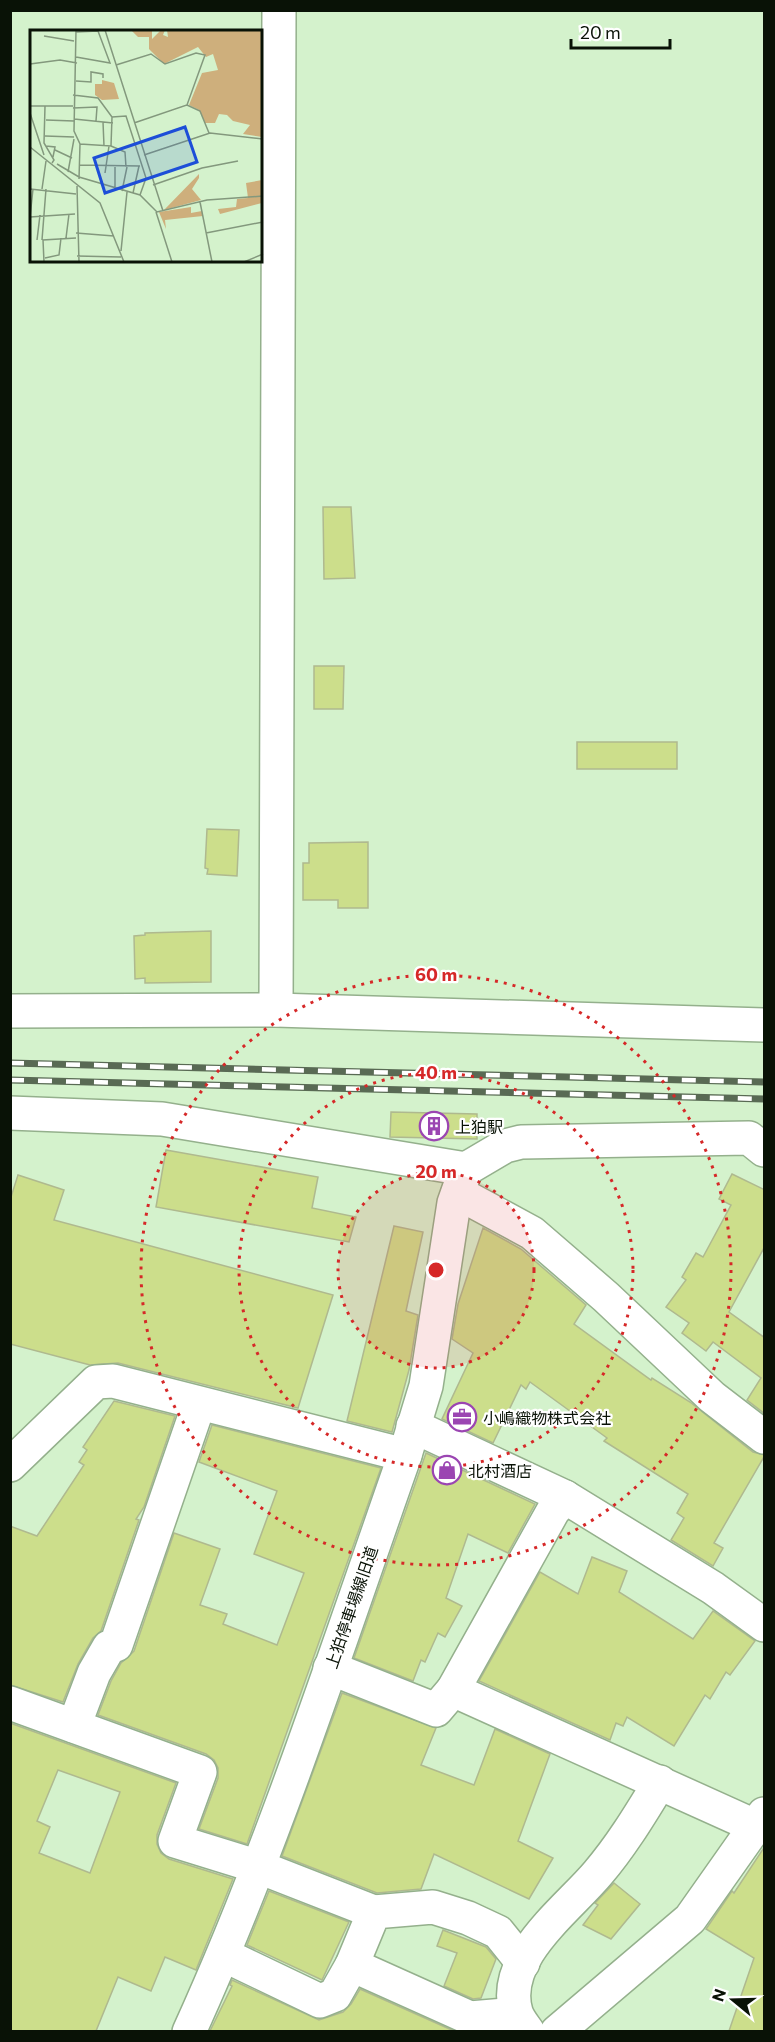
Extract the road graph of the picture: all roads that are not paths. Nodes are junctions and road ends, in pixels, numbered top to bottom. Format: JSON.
{"nodes":[{"id":1,"x":279,"y":10,"type":"edge"},
{"id":2,"x":276,"y":1010,"type":"junction"},
{"id":3,"x":10,"y":1011,"type":"edge"},
{"id":4,"x":765,"y":1025,"type":"edge"},
{"id":5,"x":10,"y":1113,"type":"edge"},
{"id":6,"x":765,"y":1150,"type":"edge"},
{"id":7,"x":462,"y":1181,"type":"junction"},
{"id":8,"x":199,"y":1404,"type":"junction"},
{"id":9,"x":765,"y":1437,"type":"edge"},
{"id":10,"x":409,"y":1441,"type":"junction"},
{"id":11,"x":10,"y":1466,"type":"edge"},
{"id":12,"x":565,"y":1497,"type":"junction"},
{"id":13,"x":765,"y":1625,"type":"edge"},
{"id":14,"x":330,"y":1668,"type":"junction"},
{"id":15,"x":453,"y":1690,"type":"junction"},
{"id":16,"x":10,"y":1702,"type":"edge"},
{"id":17,"x":74,"y":1726,"type":"junction"},
{"id":18,"x":660,"y":1782,"type":"junction"},
{"id":19,"x":761,"y":1820,"type":"edge"},
{"id":20,"x":259,"y":1867,"type":"junction"},
{"id":21,"x":374,"y":1912,"type":"junction"},
{"id":22,"x":224,"y":1955,"type":"junction"},
{"id":23,"x":523,"y":1963,"type":"junction"},
{"id":24,"x":352,"y":1965,"type":"junction"},
{"id":25,"x":522,"y":2023,"type":"edge"},
{"id":26,"x":189,"y":2031,"type":"edge"},
{"id":27,"x":556,"y":2031,"type":"edge"}],
"edges":[{"from":1,"to":2,"type":"street"},
{"from":2,"to":3,"type":"street"},
{"from":2,"to":4,"type":"street"},
{"from":5,"to":7,"type":"street"},
{"from":6,"to":7,"type":"street"},
{"from":7,"to":9,"type":"street"},
{"from":7,"to":10,"type":"street","name":"上狛停車場線旧道"},
{"from":8,"to":10,"type":"street"},
{"from":8,"to":11,"type":"street"},
{"from":8,"to":17,"type":"street"},
{"from":10,"to":12,"type":"street"},
{"from":10,"to":14,"type":"street","name":"上狛停車場線旧道"},
{"from":12,"to":13,"type":"street"},
{"from":12,"to":15,"type":"street"},
{"from":14,"to":15,"type":"street"},
{"from":14,"to":20,"type":"street","name":"上狛停車場線旧道"},
{"from":15,"to":18,"type":"street"},
{"from":16,"to":17,"type":"street"},
{"from":17,"to":20,"type":"street"},
{"from":18,"to":19,"type":"street"},
{"from":18,"to":23,"type":"street"},
{"from":19,"to":27,"type":"street"},
{"from":20,"to":21,"type":"street"},
{"from":20,"to":22,"type":"street","name":"上狛停車場線旧道"},
{"from":21,"to":23,"type":"street"},
{"from":21,"to":24,"type":"street"},
{"from":22,"to":24,"type":"street"},
{"from":22,"to":26,"type":"street","name":"上狛停車場線旧道"},
{"from":23,"to":25,"type":"street"},
{"from":24,"to":25,"type":"street"}]}
